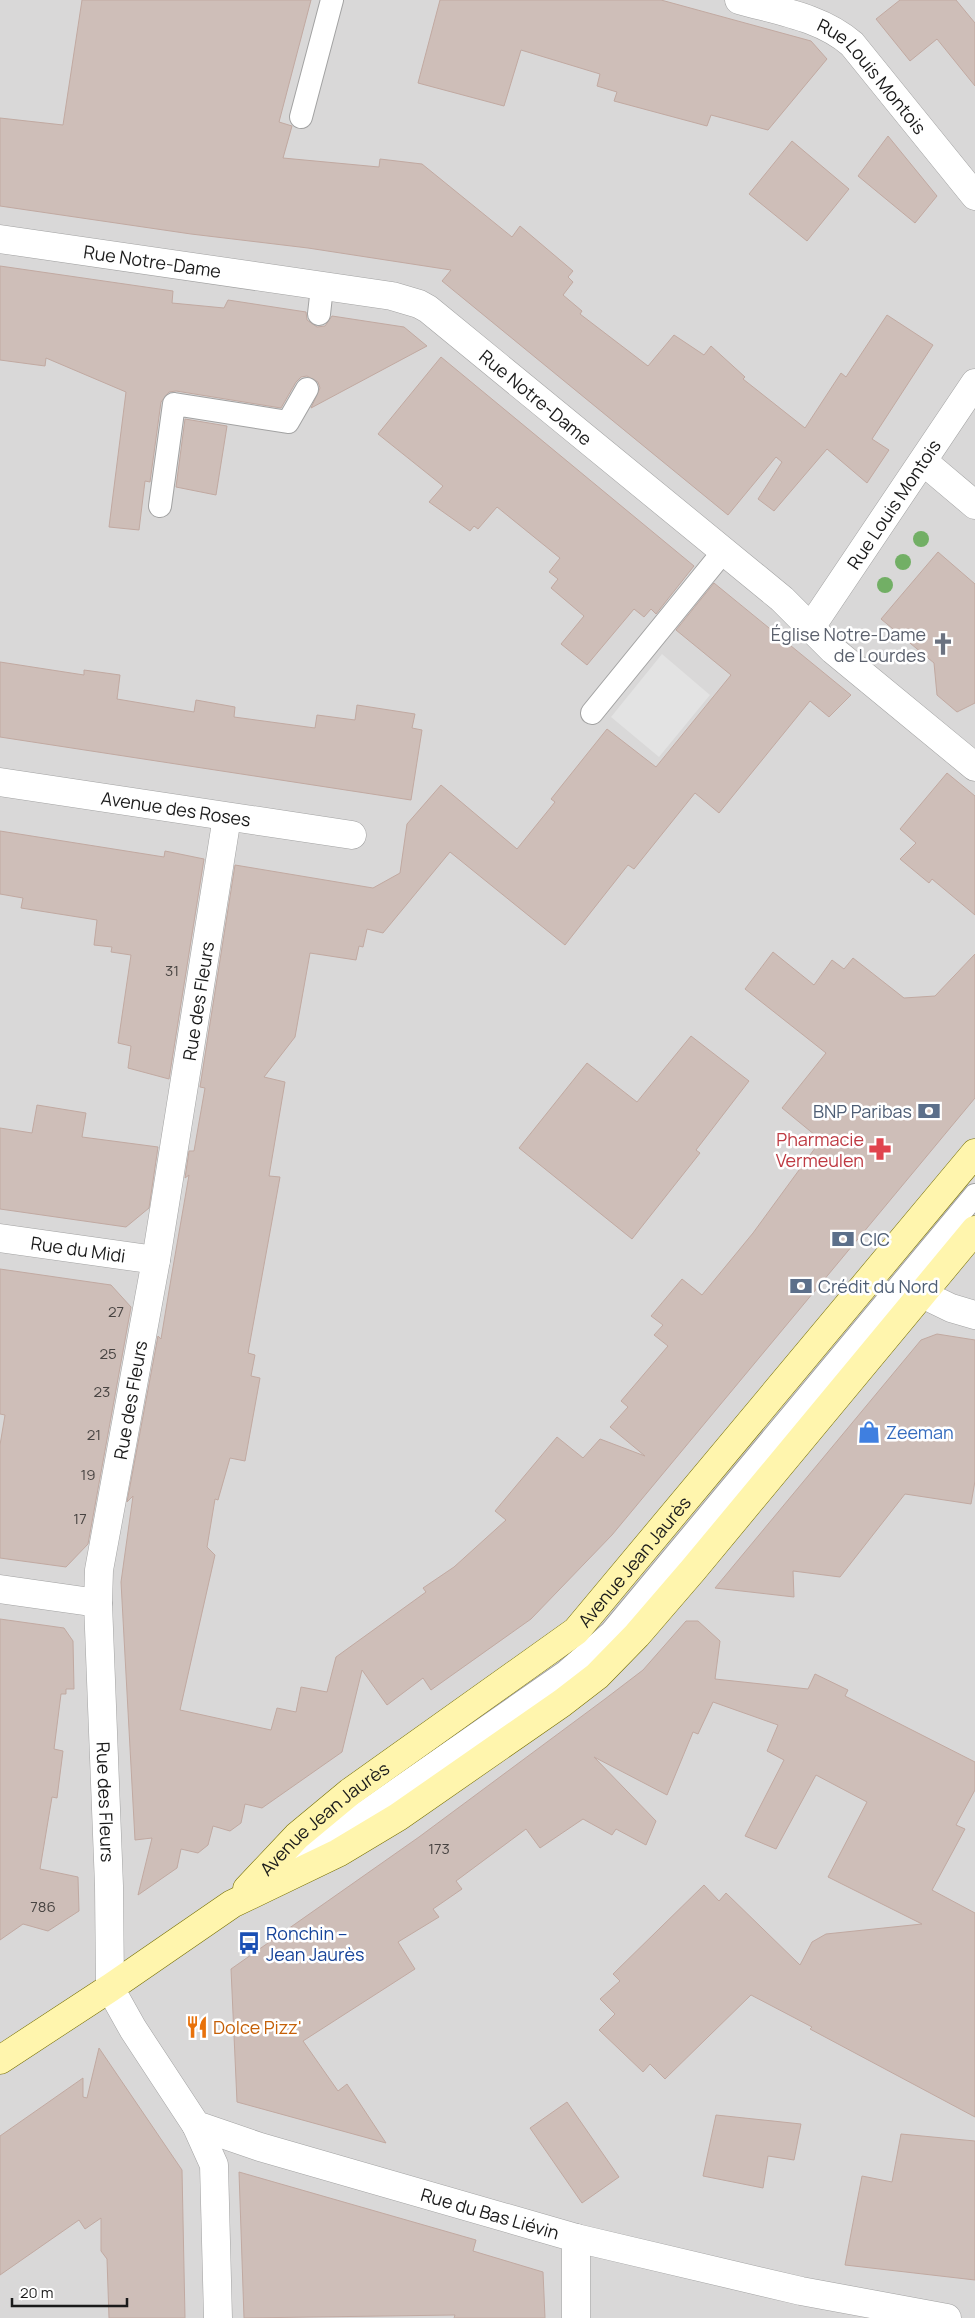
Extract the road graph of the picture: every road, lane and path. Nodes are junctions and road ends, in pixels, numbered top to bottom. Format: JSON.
{"nodes":[{"id":1,"x":332,"y":0,"type":"edge"},
{"id":2,"x":739,"y":0,"type":"edge"},
{"id":3,"x":301,"y":117,"type":"dead end"},
{"id":4,"x":975,"y":196,"type":"edge"},
{"id":5,"x":0,"y":240,"type":"edge"},
{"id":6,"x":322,"y":287,"type":"junction"},
{"id":7,"x":319,"y":314,"type":"dead end"},
{"id":8,"x":975,"y":383,"type":"edge"},
{"id":9,"x":307,"y":389,"type":"dead end"},
{"id":10,"x":924,"y":462,"type":"junction"},
{"id":11,"x":975,"y":505,"type":"edge"},
{"id":12,"x":160,"y":506,"type":"dead end"},
{"id":13,"x":723,"y":552,"type":"junction"},
{"id":14,"x":812,"y":627,"type":"junction"},
{"id":15,"x":592,"y":713,"type":"dead end"},
{"id":16,"x":975,"y":767,"type":"edge"},
{"id":17,"x":0,"y":782,"type":"edge"},
{"id":18,"x":227,"y":817,"type":"junction"},
{"id":19,"x":352,"y":835,"type":"dead end"},
{"id":20,"x":975,"y":1154,"type":"edge"},
{"id":21,"x":975,"y":1195,"type":"edge"},
{"id":22,"x":975,"y":1230,"type":"edge"},
{"id":23,"x":0,"y":1238,"type":"edge"},
{"id":24,"x":156,"y":1260,"type":"junction"},
{"id":25,"x":922,"y":1294,"type":"junction"},
{"id":26,"x":975,"y":1315,"type":"edge"},
{"id":27,"x":0,"y":1589,"type":"edge"},
{"id":28,"x":98,"y":1603,"type":"junction"},
{"id":29,"x":232,"y":1904,"type":"junction"},
{"id":30,"x":110,"y":1988,"type":"junction"},
{"id":31,"x":0,"y":2060,"type":"edge"},
{"id":32,"x":196,"y":2125,"type":"junction"},
{"id":33,"x":576,"y":2238,"type":"junction"},
{"id":34,"x":218,"y":2318,"type":"edge"},
{"id":35,"x":576,"y":2318,"type":"edge"},
{"id":36,"x":947,"y":2318,"type":"edge"}],
"edges":[{"from":1,"to":3,"type":"lane"},
{"from":2,"to":4,"type":"street","name":"Rue Louis Montois"},
{"from":5,"to":6,"type":"street","name":"Rue Notre-Dame"},
{"from":6,"to":7,"type":"lane"},
{"from":6,"to":13,"type":"street","name":"Rue Notre-Dame"},
{"from":8,"to":10,"type":"street","name":"Rue Louis Montois"},
{"from":9,"to":12,"type":"lane"},
{"from":10,"to":11,"type":"street"},
{"from":10,"to":14,"type":"street","name":"Rue Louis Montois"},
{"from":13,"to":14,"type":"street","name":"Rue Notre-Dame"},
{"from":13,"to":15,"type":"lane"},
{"from":14,"to":16,"type":"street","name":"Rue Notre-Dame"},
{"from":17,"to":18,"type":"street","name":"Avenue des Roses"},
{"from":18,"to":19,"type":"street","name":"Avenue des Roses"},
{"from":18,"to":24,"type":"street","name":"Rue des Fleurs"},
{"from":20,"to":29,"type":"main road","name":"Avenue Jean Jaurès"},
{"from":21,"to":29,"type":"lane"},
{"from":22,"to":25,"type":"main road","name":"Avenue Jean Jaurès"},
{"from":23,"to":24,"type":"street","name":"Rue du Midi"},
{"from":24,"to":28,"type":"street","name":"Rue des Fleurs"},
{"from":25,"to":26,"type":"street"},
{"from":25,"to":29,"type":"main road","name":"Avenue Jean Jaurès"},
{"from":27,"to":28,"type":"street"},
{"from":28,"to":30,"type":"street","name":"Rue des Fleurs"},
{"from":29,"to":30,"type":"main road","name":"Avenue Jean Jaurès"},
{"from":30,"to":31,"type":"main road","name":"Avenue Jean Jaurès"},
{"from":30,"to":32,"type":"street"},
{"from":32,"to":33,"type":"street","name":"Rue du Bas Liévin"},
{"from":32,"to":34,"type":"street"},
{"from":33,"to":35,"type":"street"},
{"from":33,"to":36,"type":"street","name":"Rue du Bas Liévin"}]}
